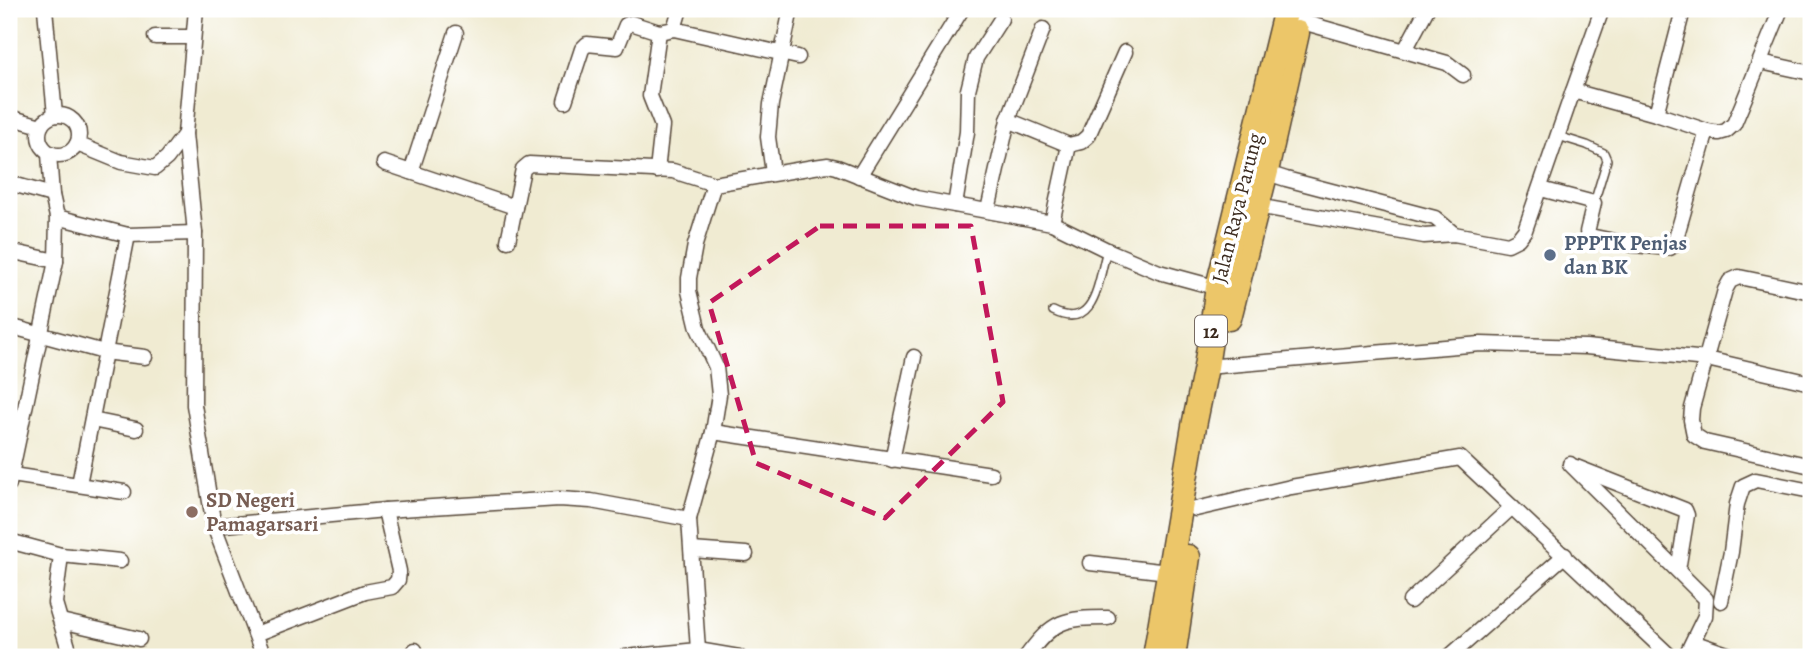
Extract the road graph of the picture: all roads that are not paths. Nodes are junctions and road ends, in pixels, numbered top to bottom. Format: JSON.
{"nodes":[{"id":1,"x":45,"y":9,"type":"edge"},
{"id":2,"x":196,"y":9,"type":"edge"},
{"id":3,"x":680,"y":9,"type":"edge"},
{"id":4,"x":791,"y":9,"type":"edge"},
{"id":5,"x":961,"y":9,"type":"edge"},
{"id":6,"x":1427,"y":9,"type":"edge"},
{"id":7,"x":1675,"y":9,"type":"edge"},
{"id":8,"x":1781,"y":9,"type":"edge"},
{"id":9,"x":1296,"y":13,"type":"edge"},
{"id":10,"x":1600,"y":15,"type":"dead end"},
{"id":11,"x":1001,"y":19,"type":"dead end"},
{"id":12,"x":674,"y":29,"type":"junction"},
{"id":13,"x":1043,"y":29,"type":"dead end"},
{"id":14,"x":659,"y":32,"type":"junction"},
{"id":15,"x":456,"y":33,"type":"dead end"},
{"id":16,"x":155,"y":37,"type":"dead end"},
{"id":17,"x":193,"y":37,"type":"junction"},
{"id":18,"x":1405,"y":50,"type":"junction"},
{"id":19,"x":1125,"y":52,"type":"dead end"},
{"id":20,"x":780,"y":54,"type":"junction"},
{"id":21,"x":798,"y":57,"type":"dead end"},
{"id":22,"x":1761,"y":62,"type":"junction"},
{"id":23,"x":1811,"y":73,"type":"edge"},
{"id":24,"x":1463,"y":75,"type":"dead end"},
{"id":25,"x":1573,"y":91,"type":"junction"},
{"id":26,"x":565,"y":101,"type":"dead end"},
{"id":27,"x":1656,"y":114,"type":"junction"},
{"id":28,"x":55,"y":115,"type":"junction"},
{"id":29,"x":9,"y":117,"type":"edge"},
{"id":30,"x":1008,"y":120,"type":"junction"},
{"id":31,"x":41,"y":126,"type":"junction"},
{"id":32,"x":1707,"y":131,"type":"junction"},
{"id":33,"x":185,"y":134,"type":"junction"},
{"id":34,"x":1558,"y":136,"type":"junction"},
{"id":35,"x":77,"y":144,"type":"junction"},
{"id":36,"x":1069,"y":145,"type":"junction"},
{"id":37,"x":49,"y":154,"type":"junction"},
{"id":38,"x":384,"y":163,"type":"dead end"},
{"id":39,"x":1256,"y":170,"type":"junction"},
{"id":40,"x":657,"y":171,"type":"junction"},
{"id":41,"x":411,"y":172,"type":"junction"},
{"id":42,"x":773,"y":173,"type":"junction"},
{"id":43,"x":859,"y":176,"type":"junction"},
{"id":44,"x":9,"y":183,"type":"edge"},
{"id":45,"x":715,"y":184,"type":"junction"},
{"id":46,"x":1541,"y":189,"type":"junction"},
{"id":47,"x":52,"y":195,"type":"junction"},
{"id":48,"x":1594,"y":203,"type":"junction"},
{"id":49,"x":1248,"y":204,"type":"junction"},
{"id":50,"x":954,"y":205,"type":"junction"},
{"id":51,"x":515,"y":207,"type":"junction"},
{"id":52,"x":1404,"y":209,"type":"junction"},
{"id":53,"x":988,"y":210,"type":"junction"},
{"id":54,"x":57,"y":217,"type":"junction"},
{"id":55,"x":1052,"y":223,"type":"junction"},
{"id":56,"x":1396,"y":229,"type":"junction"},
{"id":57,"x":195,"y":233,"type":"junction"},
{"id":58,"x":1454,"y":234,"type":"junction"},
{"id":59,"x":128,"y":235,"type":"junction"},
{"id":60,"x":508,"y":241,"type":"dead end"},
{"id":61,"x":1107,"y":250,"type":"junction"},
{"id":62,"x":9,"y":251,"type":"edge"},
{"id":63,"x":56,"y":261,"type":"junction"},
{"id":64,"x":1226,"y":290,"type":"junction"},
{"id":65,"x":1811,"y":292,"type":"edge"},
{"id":66,"x":1053,"y":311,"type":"dead end"},
{"id":67,"x":9,"y":326,"type":"edge"},
{"id":68,"x":42,"y":334,"type":"junction"},
{"id":69,"x":104,"y":352,"type":"junction"},
{"id":70,"x":145,"y":357,"type":"dead end"},
{"id":71,"x":914,"y":358,"type":"dead end"},
{"id":72,"x":1707,"y":359,"type":"junction"},
{"id":73,"x":1212,"y":367,"type":"junction"},
{"id":74,"x":1811,"y":383,"type":"edge"},
{"id":75,"x":92,"y":420,"type":"junction"},
{"id":76,"x":136,"y":429,"type":"dead end"},
{"id":77,"x":713,"y":432,"type":"junction"},
{"id":78,"x":892,"y":460,"type":"junction"},
{"id":79,"x":1811,"y":466,"type":"edge"},
{"id":80,"x":991,"y":474,"type":"dead end"},
{"id":81,"x":10,"y":480,"type":"edge"},
{"id":82,"x":79,"y":484,"type":"junction"},
{"id":83,"x":1811,"y":491,"type":"edge"},
{"id":84,"x":124,"y":492,"type":"dead end"},
{"id":85,"x":1512,"y":506,"type":"junction"},
{"id":86,"x":1196,"y":509,"type":"junction"},
{"id":87,"x":385,"y":510,"type":"junction"},
{"id":88,"x":689,"y":519,"type":"junction"},
{"id":89,"x":214,"y":526,"type":"junction"},
{"id":90,"x":9,"y":541,"type":"edge"},
{"id":91,"x":692,"y":550,"type":"junction"},
{"id":92,"x":746,"y":554,"type":"dead end"},
{"id":93,"x":61,"y":555,"type":"junction"},
{"id":94,"x":1565,"y":555,"type":"junction"},
{"id":95,"x":120,"y":561,"type":"dead end"},
{"id":96,"x":1090,"y":563,"type":"dead end"},
{"id":97,"x":1678,"y":570,"type":"junction"},
{"id":98,"x":1168,"y":572,"type":"junction"},
{"id":99,"x":1410,"y":601,"type":"dead end"},
{"id":100,"x":1721,"y":601,"type":"dead end"},
{"id":101,"x":1108,"y":618,"type":"dead end"},
{"id":102,"x":61,"y":621,"type":"junction"},
{"id":103,"x":257,"y":634,"type":"junction"},
{"id":104,"x":139,"y":639,"type":"dead end"},
{"id":105,"x":1169,"y":641,"type":"edge"},
{"id":106,"x":1693,"y":642,"type":"junction"},
{"id":107,"x":698,"y":650,"type":"junction"},
{"id":108,"x":71,"y":657,"type":"edge"},
{"id":109,"x":264,"y":657,"type":"edge"},
{"id":110,"x":625,"y":657,"type":"edge"},
{"id":111,"x":739,"y":657,"type":"edge"},
{"id":112,"x":1026,"y":657,"type":"edge"},
{"id":113,"x":1155,"y":657,"type":"edge"},
{"id":114,"x":1449,"y":657,"type":"edge"},
{"id":115,"x":1671,"y":657,"type":"edge"},
{"id":116,"x":1685,"y":657,"type":"edge"},
{"id":117,"x":1736,"y":657,"type":"edge"}],
"edges":[{"from":1,"to":28,"type":"street"},
{"from":2,"to":17,"type":"street"},
{"from":3,"to":12,"type":"street"},
{"from":4,"to":20,"type":"street"},
{"from":5,"to":43,"type":"street"},
{"from":6,"to":18,"type":"street"},
{"from":7,"to":27,"type":"street"},
{"from":8,"to":22,"type":"street"},
{"from":9,"to":18,"type":"street"},
{"from":9,"to":39,"type":"highway","name":"Jalan Raya Parung","number":"12"},
{"from":10,"to":25,"type":"street"},
{"from":11,"to":50,"type":"street"},
{"from":12,"to":14,"type":"street"},
{"from":12,"to":20,"type":"street"},
{"from":13,"to":30,"type":"street"},
{"from":14,"to":26,"type":"street"},
{"from":14,"to":40,"type":"street"},
{"from":15,"to":41,"type":"street"},
{"from":16,"to":17,"type":"street"},
{"from":17,"to":33,"type":"street"},
{"from":18,"to":24,"type":"street"},
{"from":19,"to":36,"type":"street"},
{"from":20,"to":21,"type":"street"},
{"from":20,"to":42,"type":"street"},
{"from":22,"to":23,"type":"street"},
{"from":22,"to":32,"type":"street"},
{"from":25,"to":27,"type":"street"},
{"from":25,"to":34,"type":"street"},
{"from":27,"to":32,"type":"street"},
{"from":28,"to":31,"type":"street"},
{"from":28,"to":35,"type":"street"},
{"from":29,"to":31,"type":"street"},
{"from":30,"to":36,"type":"street"},
{"from":30,"to":53,"type":"street"},
{"from":31,"to":37,"type":"street"},
{"from":32,"to":48,"type":"street"},
{"from":33,"to":35,"type":"street"},
{"from":33,"to":57,"type":"street"},
{"from":34,"to":46,"type":"street"},
{"from":34,"to":48,"type":"lane"},
{"from":35,"to":37,"type":"street"},
{"from":36,"to":55,"type":"street"},
{"from":37,"to":47,"type":"street"},
{"from":38,"to":41,"type":"street"},
{"from":39,"to":49,"type":"highway","name":"Jalan Raya Parung","number":"12"},
{"from":39,"to":52,"type":"street"},
{"from":40,"to":45,"type":"street"},
{"from":40,"to":51,"type":"street"},
{"from":41,"to":51,"type":"street"},
{"from":42,"to":43,"type":"street"},
{"from":42,"to":45,"type":"street"},
{"from":43,"to":50,"type":"street"},
{"from":44,"to":47,"type":"street"},
{"from":45,"to":77,"type":"street"},
{"from":46,"to":48,"type":"street"},
{"from":46,"to":58,"type":"street"},
{"from":47,"to":54,"type":"street"},
{"from":49,"to":56,"type":"street"},
{"from":49,"to":64,"type":"highway","name":"Jalan Raya Parung","number":"12"},
{"from":50,"to":53,"type":"street"},
{"from":51,"to":60,"type":"street"},
{"from":52,"to":56,"type":"street"},
{"from":52,"to":58,"type":"street"},
{"from":53,"to":55,"type":"street"},
{"from":54,"to":59,"type":"street"},
{"from":54,"to":63,"type":"street"},
{"from":55,"to":61,"type":"street"},
{"from":56,"to":58,"type":"street"},
{"from":57,"to":59,"type":"street"},
{"from":57,"to":89,"type":"street"},
{"from":59,"to":69,"type":"street"},
{"from":61,"to":64,"type":"street"},
{"from":61,"to":66,"type":"lane"},
{"from":62,"to":63,"type":"street"},
{"from":63,"to":68,"type":"street"},
{"from":64,"to":73,"type":"highway","name":"Jalan Raya Parung","number":"12"},
{"from":65,"to":72,"type":"street"},
{"from":67,"to":68,"type":"street"},
{"from":68,"to":69,"type":"street"},
{"from":68,"to":81,"type":"street"},
{"from":69,"to":70,"type":"street"},
{"from":69,"to":75,"type":"street"},
{"from":71,"to":78,"type":"street"},
{"from":72,"to":73,"type":"street"},
{"from":72,"to":74,"type":"street"},
{"from":72,"to":79,"type":"street"},
{"from":73,"to":86,"type":"highway","name":"Jalan Raya Parung","number":"12"},
{"from":73,"to":98,"type":"highway","name":"Jalan Raya Parung","number":"12"},
{"from":75,"to":76,"type":"street"},
{"from":75,"to":82,"type":"street"},
{"from":77,"to":78,"type":"street"},
{"from":77,"to":88,"type":"street"},
{"from":78,"to":80,"type":"street"},
{"from":81,"to":82,"type":"street"},
{"from":82,"to":84,"type":"street"},
{"from":83,"to":100,"type":"street"},
{"from":85,"to":86,"type":"street"},
{"from":85,"to":94,"type":"street"},
{"from":85,"to":99,"type":"street"},
{"from":86,"to":105,"type":"highway","name":"Jalan Raya Parung","number":"12"},
{"from":87,"to":88,"type":"street"},
{"from":87,"to":89,"type":"street"},
{"from":87,"to":103,"type":"street"},
{"from":88,"to":91,"type":"street"},
{"from":89,"to":103,"type":"street"},
{"from":90,"to":93,"type":"street"},
{"from":91,"to":92,"type":"street"},
{"from":91,"to":107,"type":"street"},
{"from":93,"to":95,"type":"street"},
{"from":93,"to":102,"type":"street"},
{"from":94,"to":114,"type":"street"},
{"from":94,"to":115,"type":"street"},
{"from":96,"to":98,"type":"street"},
{"from":97,"to":97,"type":"street"},
{"from":97,"to":106,"type":"street"},
{"from":98,"to":105,"type":"highway","name":"Jalan Raya Parung","number":"12"},
{"from":101,"to":112,"type":"street"},
{"from":102,"to":104,"type":"street"},
{"from":102,"to":108,"type":"street"},
{"from":103,"to":109,"type":"street"},
{"from":105,"to":113,"type":"highway","name":"Jalan Raya Parung","number":"12"},
{"from":106,"to":116,"type":"street"},
{"from":106,"to":117,"type":"street"},
{"from":107,"to":110,"type":"street"},
{"from":107,"to":111,"type":"street"}]}
